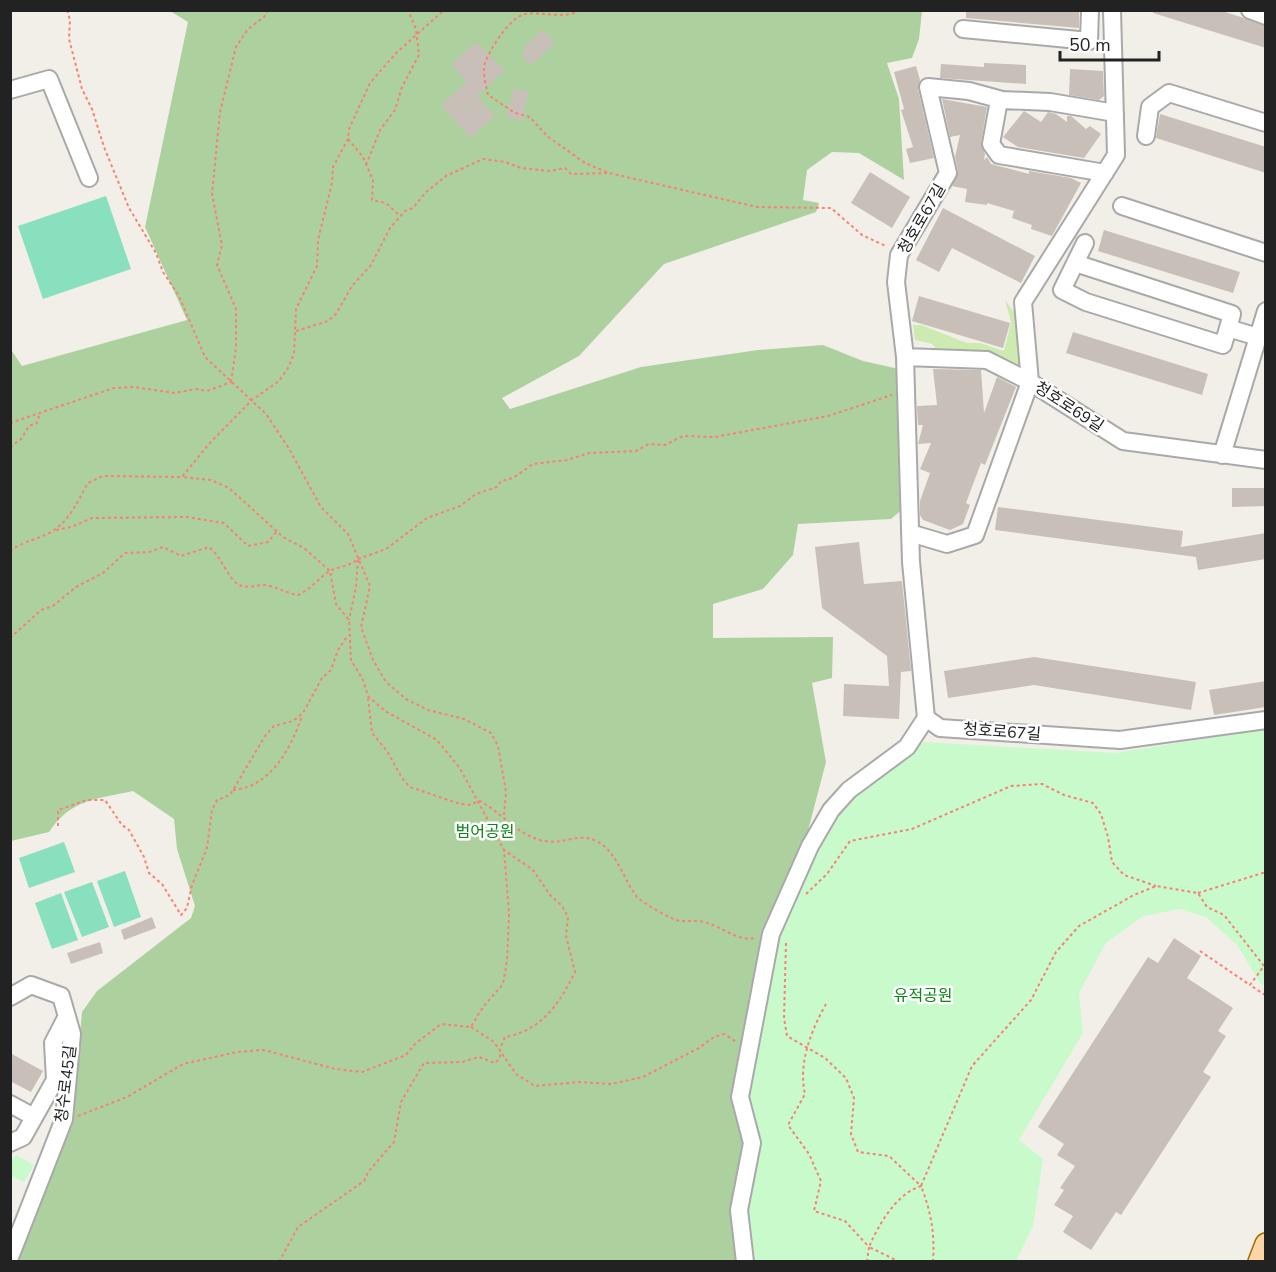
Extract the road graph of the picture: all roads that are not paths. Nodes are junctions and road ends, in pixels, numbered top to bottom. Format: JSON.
{"nodes":[{"id":1,"x":1089,"y":10,"type":"edge"},
{"id":2,"x":1112,"y":10,"type":"edge"},
{"id":3,"x":1250,"y":10,"type":"edge"},
{"id":4,"x":1266,"y":16,"type":"edge"},
{"id":5,"x":963,"y":29,"type":"dead end"},
{"id":6,"x":10,"y":90,"type":"edge"},
{"id":7,"x":999,"y":99,"type":"junction"},
{"id":8,"x":1115,"y":113,"type":"junction"},
{"id":9,"x":1266,"y":123,"type":"edge"},
{"id":10,"x":1146,"y":136,"type":"dead end"},
{"id":11,"x":1105,"y":173,"type":"junction"},
{"id":12,"x":89,"y":178,"type":"dead end"},
{"id":13,"x":1122,"y":206,"type":"dead end"},
{"id":14,"x":1085,"y":243,"type":"dead end"},
{"id":15,"x":1266,"y":253,"type":"edge"},
{"id":16,"x":1076,"y":263,"type":"junction"},
{"id":17,"x":1266,"y":311,"type":"edge"},
{"id":18,"x":1228,"y":328,"type":"junction"},
{"id":19,"x":1259,"y":348,"type":"edge"},
{"id":20,"x":905,"y":357,"type":"junction"},
{"id":21,"x":1030,"y":382,"type":"junction"},
{"id":22,"x":1222,"y":455,"type":"junction"},
{"id":23,"x":1266,"y":460,"type":"edge"},
{"id":24,"x":910,"y":533,"type":"junction"},
{"id":25,"x":926,"y":718,"type":"junction"},
{"id":26,"x":1266,"y":720,"type":"edge"},
{"id":27,"x":10,"y":997,"type":"edge"},
{"id":28,"x":67,"y":1016,"type":"junction"},
{"id":29,"x":10,"y":1104,"type":"edge"},
{"id":30,"x":34,"y":1117,"type":"junction"},
{"id":31,"x":10,"y":1143,"type":"edge"},
{"id":32,"x":1266,"y":1244,"type":"edge"},
{"id":33,"x":10,"y":1257,"type":"edge"},
{"id":34,"x":745,"y":1262,"type":"edge"},
{"id":35,"x":1259,"y":1262,"type":"edge"}],
"edges":[{"from":1,"to":5,"type":"street"},
{"from":2,"to":8,"type":"street","name":"청호로69길"},
{"from":3,"to":4,"type":"street"},
{"from":6,"to":12,"type":"street"},
{"from":7,"to":8,"type":"street"},
{"from":7,"to":11,"type":"street"},
{"from":7,"to":20,"type":"street","name":"청호로67길"},
{"from":8,"to":11,"type":"street","name":"청호로69길"},
{"from":9,"to":10,"type":"street"},
{"from":11,"to":21,"type":"street","name":"청호로69길"},
{"from":13,"to":15,"type":"street"},
{"from":14,"to":16,"type":"street"},
{"from":16,"to":18,"type":"street"},
{"from":16,"to":18,"type":"street"},
{"from":17,"to":19,"type":"street"},
{"from":18,"to":19,"type":"street"},
{"from":19,"to":22,"type":"street"},
{"from":20,"to":21,"type":"street"},
{"from":20,"to":24,"type":"street","name":"청호로67길"},
{"from":21,"to":22,"type":"street","name":"청호로69길"},
{"from":21,"to":24,"type":"street"},
{"from":22,"to":23,"type":"street","name":"청호로69길"},
{"from":24,"to":25,"type":"street","name":"청호로67길"},
{"from":25,"to":26,"type":"street","name":"청호로67길"},
{"from":25,"to":34,"type":"street"},
{"from":27,"to":28,"type":"street","name":"청수로45길"},
{"from":28,"to":30,"type":"street"},
{"from":28,"to":33,"type":"street","name":"청수로45길"},
{"from":29,"to":30,"type":"street"},
{"from":30,"to":31,"type":"street"},
{"from":32,"to":35,"type":"main road"}]}
